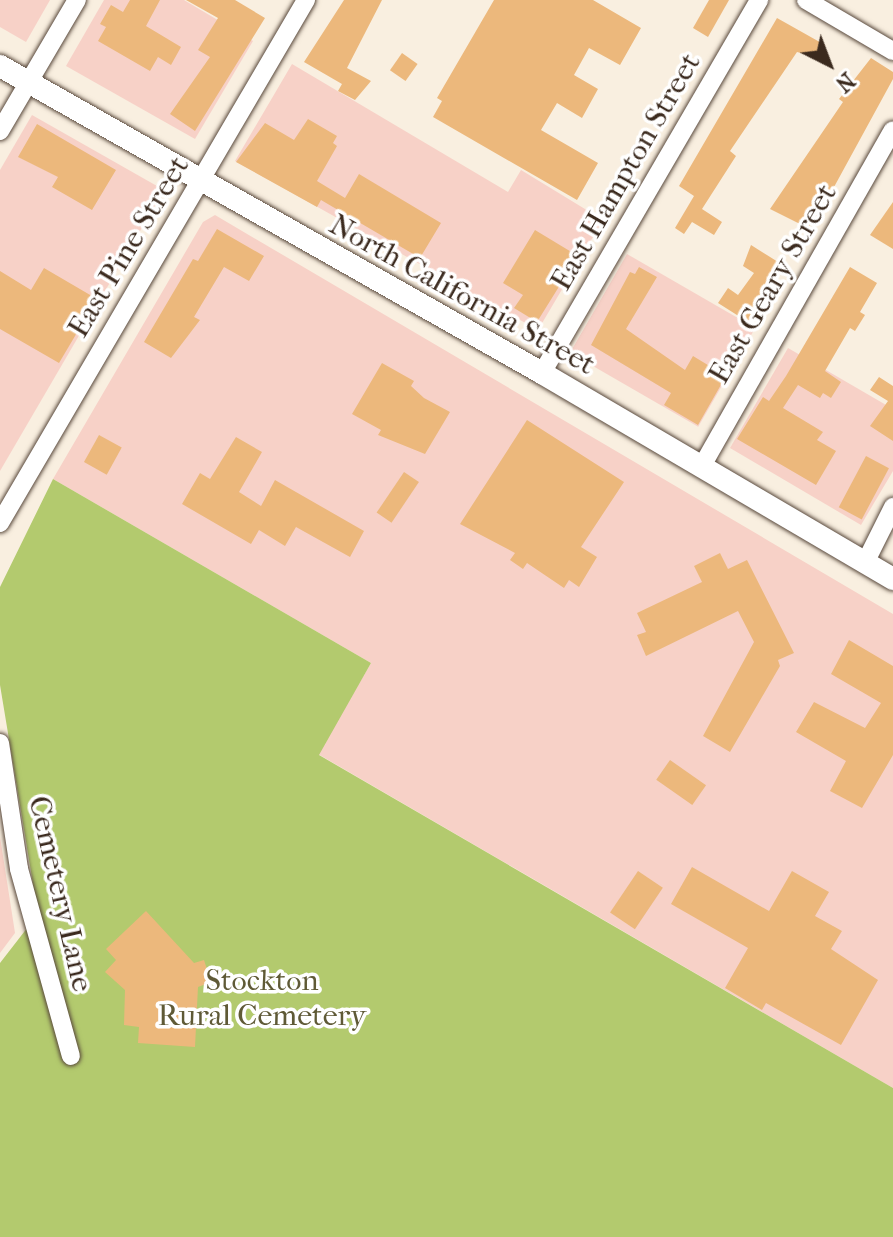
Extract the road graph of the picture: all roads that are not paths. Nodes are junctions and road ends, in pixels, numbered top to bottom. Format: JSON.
{"nodes":[{"id":1,"x":77,"y":0,"type":"edge"},
{"id":2,"x":306,"y":0,"type":"edge"},
{"id":3,"x":759,"y":0,"type":"edge"},
{"id":4,"x":806,"y":0,"type":"edge"},
{"id":5,"x":846,"y":0,"type":"edge"},
{"id":6,"x":836,"y":17,"type":"junction"},
{"id":7,"x":893,"y":51,"type":"edge"},
{"id":8,"x":0,"y":66,"type":"edge"},
{"id":9,"x":28,"y":83,"type":"junction"},
{"id":10,"x":893,"y":130,"type":"edge"},
{"id":11,"x":0,"y":131,"type":"edge"},
{"id":12,"x":200,"y":182,"type":"junction"},
{"id":13,"x":542,"y":373,"type":"junction"},
{"id":14,"x":702,"y":466,"type":"junction"},
{"id":15,"x":893,"y":507,"type":"edge"},
{"id":16,"x":0,"y":523,"type":"edge"},
{"id":17,"x":865,"y":563,"type":"junction"},
{"id":18,"x":893,"y":579,"type":"edge"},
{"id":19,"x":0,"y":743,"type":"edge"},
{"id":20,"x":71,"y":1056,"type":"dead end"}],
"edges":[{"from":1,"to":9,"type":"street"},
{"from":2,"to":12,"type":"street","name":"East Pine Street"},
{"from":3,"to":13,"type":"street","name":"East Hampton Street"},
{"from":4,"to":6,"type":"street"},
{"from":5,"to":6,"type":"street"},
{"from":6,"to":7,"type":"street"},
{"from":8,"to":9,"type":"street","name":"North California Street"},
{"from":9,"to":11,"type":"street"},
{"from":9,"to":12,"type":"street","name":"North California Street"},
{"from":10,"to":14,"type":"street","name":"East Geary Street"},
{"from":12,"to":13,"type":"street","name":"North California Street"},
{"from":12,"to":16,"type":"street","name":"East Pine Street"},
{"from":13,"to":14,"type":"street","name":"North California Street"},
{"from":14,"to":17,"type":"street","name":"North California Street"},
{"from":15,"to":17,"type":"street"},
{"from":17,"to":18,"type":"street","name":"North California Street"},
{"from":19,"to":20,"type":"street","name":"Cemetery Lane"}]}
